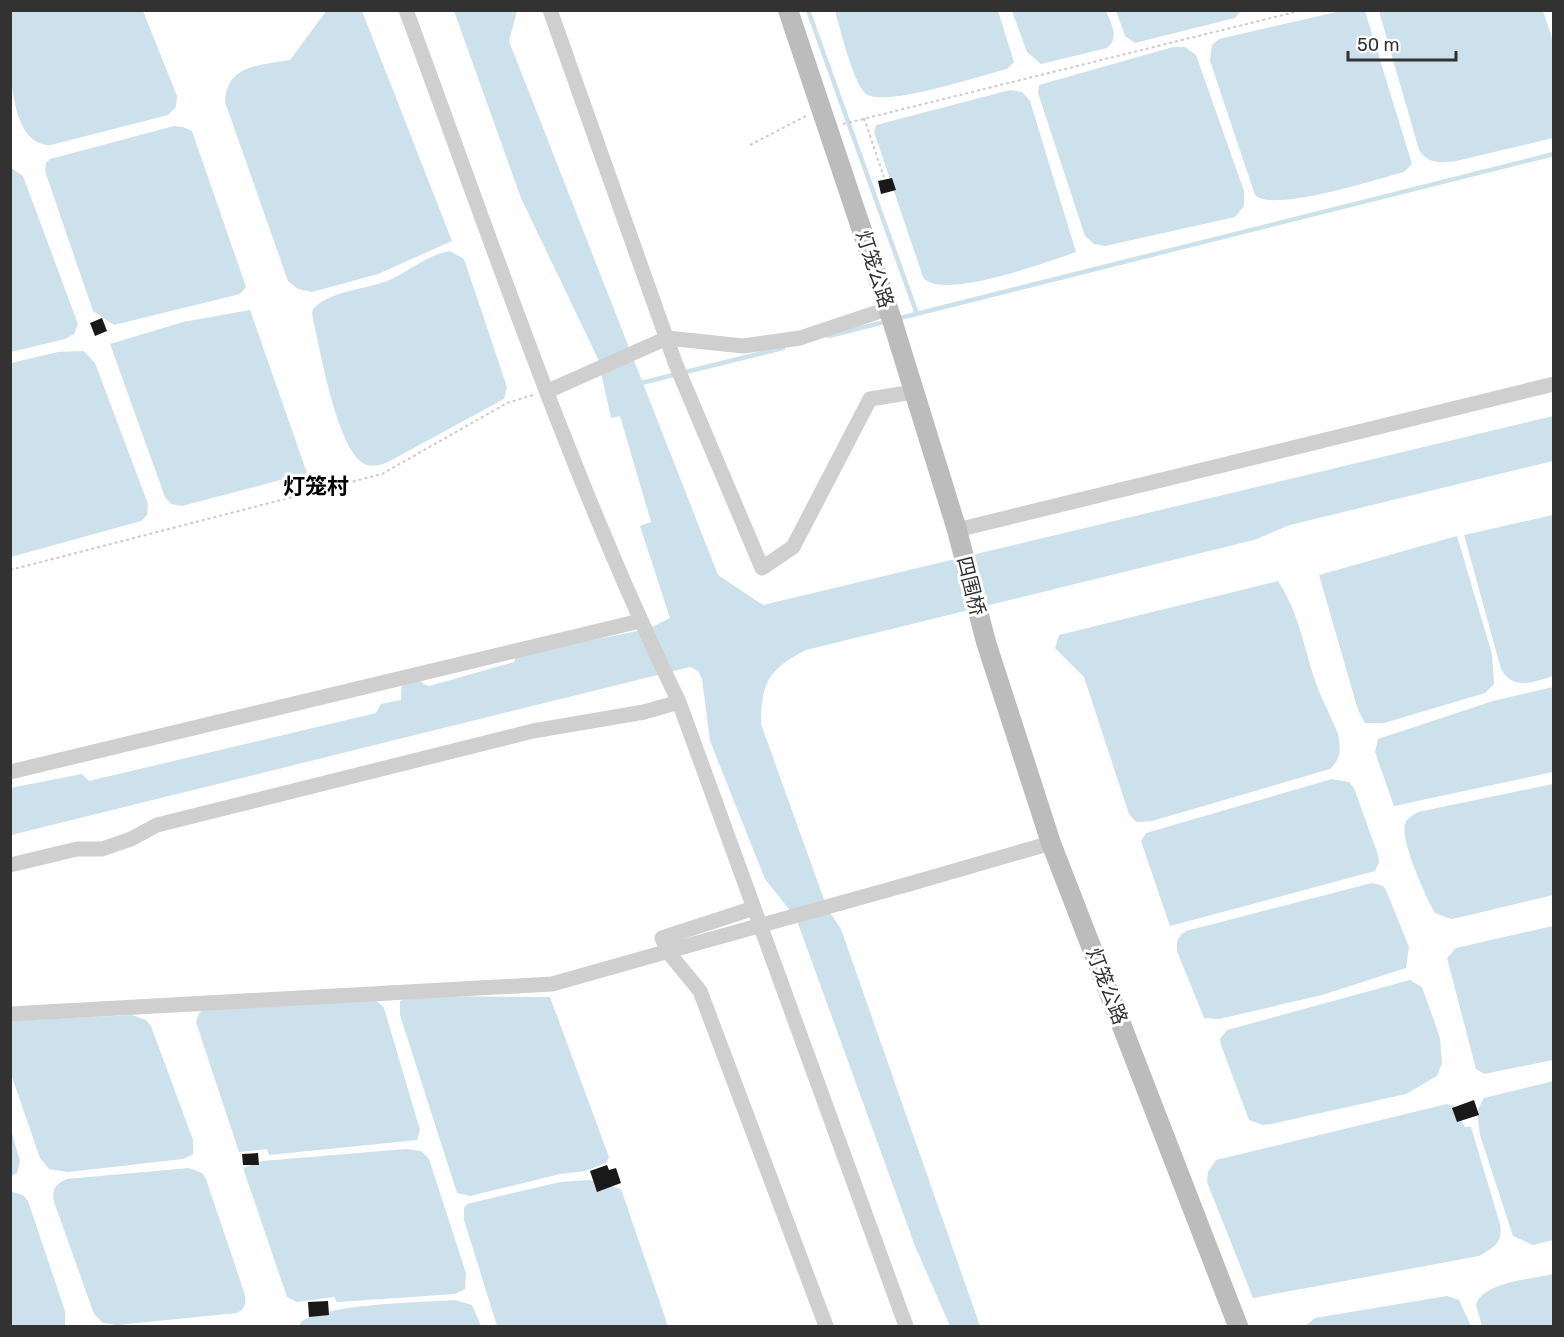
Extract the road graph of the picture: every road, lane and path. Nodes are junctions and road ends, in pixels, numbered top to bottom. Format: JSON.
{"nodes":[{"id":1,"x":406,"y":10,"type":"edge"},
{"id":2,"x":550,"y":10,"type":"edge"},
{"id":3,"x":788,"y":10,"type":"edge"},
{"id":4,"x":1303,"y":10,"type":"edge"},
{"id":5,"x":822,"y":108,"type":"junction"},
{"id":6,"x":864,"y":118,"type":"junction"},
{"id":7,"x":838,"y":125,"type":"dead end"},
{"id":8,"x":750,"y":145,"type":"dead end"},
{"id":9,"x":884,"y":177,"type":"dead end"},
{"id":10,"x":889,"y":315,"type":"junction"},
{"id":11,"x":667,"y":338,"type":"junction"},
{"id":12,"x":1554,"y":384,"type":"edge"},
{"id":13,"x":548,"y":391,"type":"junction"},
{"id":14,"x":913,"y":392,"type":"junction"},
{"id":15,"x":957,"y":530,"type":"junction"},
{"id":16,"x":10,"y":570,"type":"edge"},
{"id":17,"x":640,"y":621,"type":"junction"},
{"id":18,"x":986,"y":642,"type":"joint"},
{"id":19,"x":679,"y":702,"type":"junction"},
{"id":20,"x":10,"y":772,"type":"edge"},
{"id":21,"x":1052,"y":843,"type":"junction"},
{"id":22,"x":10,"y":865,"type":"edge"},
{"id":23,"x":754,"y":908,"type":"junction"},
{"id":24,"x":668,"y":952,"type":"junction"},
{"id":25,"x":10,"y":1014,"type":"edge"},
{"id":26,"x":826,"y":1326,"type":"edge"},
{"id":27,"x":906,"y":1326,"type":"edge"},
{"id":28,"x":1238,"y":1326,"type":"edge"}],
"edges":[{"from":1,"to":13,"type":"street"},
{"from":2,"to":11,"type":"street"},
{"from":3,"to":5,"type":"street","name":"灯笼公路"},
{"from":4,"to":6,"type":"path"},
{"from":5,"to":8,"type":"path"},
{"from":5,"to":10,"type":"street","name":"灯笼公路"},
{"from":6,"to":7,"type":"path"},
{"from":6,"to":9,"type":"path"},
{"from":10,"to":11,"type":"street"},
{"from":10,"to":14,"type":"street","name":"灯笼公路"},
{"from":11,"to":13,"type":"street"},
{"from":11,"to":14,"type":"street"},
{"from":12,"to":15,"type":"street"},
{"from":13,"to":16,"type":"path"},
{"from":13,"to":17,"type":"street"},
{"from":14,"to":15,"type":"street","name":"灯笼公路"},
{"from":15,"to":18,"type":"street","name":"四围桥"},
{"from":17,"to":19,"type":"street"},
{"from":17,"to":20,"type":"street"},
{"from":18,"to":21,"type":"street","name":"灯笼公路"},
{"from":19,"to":22,"type":"street"},
{"from":19,"to":23,"type":"street"},
{"from":21,"to":24,"type":"street","bridge":true},
{"from":21,"to":28,"type":"street","name":"灯笼公路"},
{"from":23,"to":24,"type":"street"},
{"from":23,"to":27,"type":"street"},
{"from":24,"to":25,"type":"street"},
{"from":24,"to":26,"type":"street"}]}
